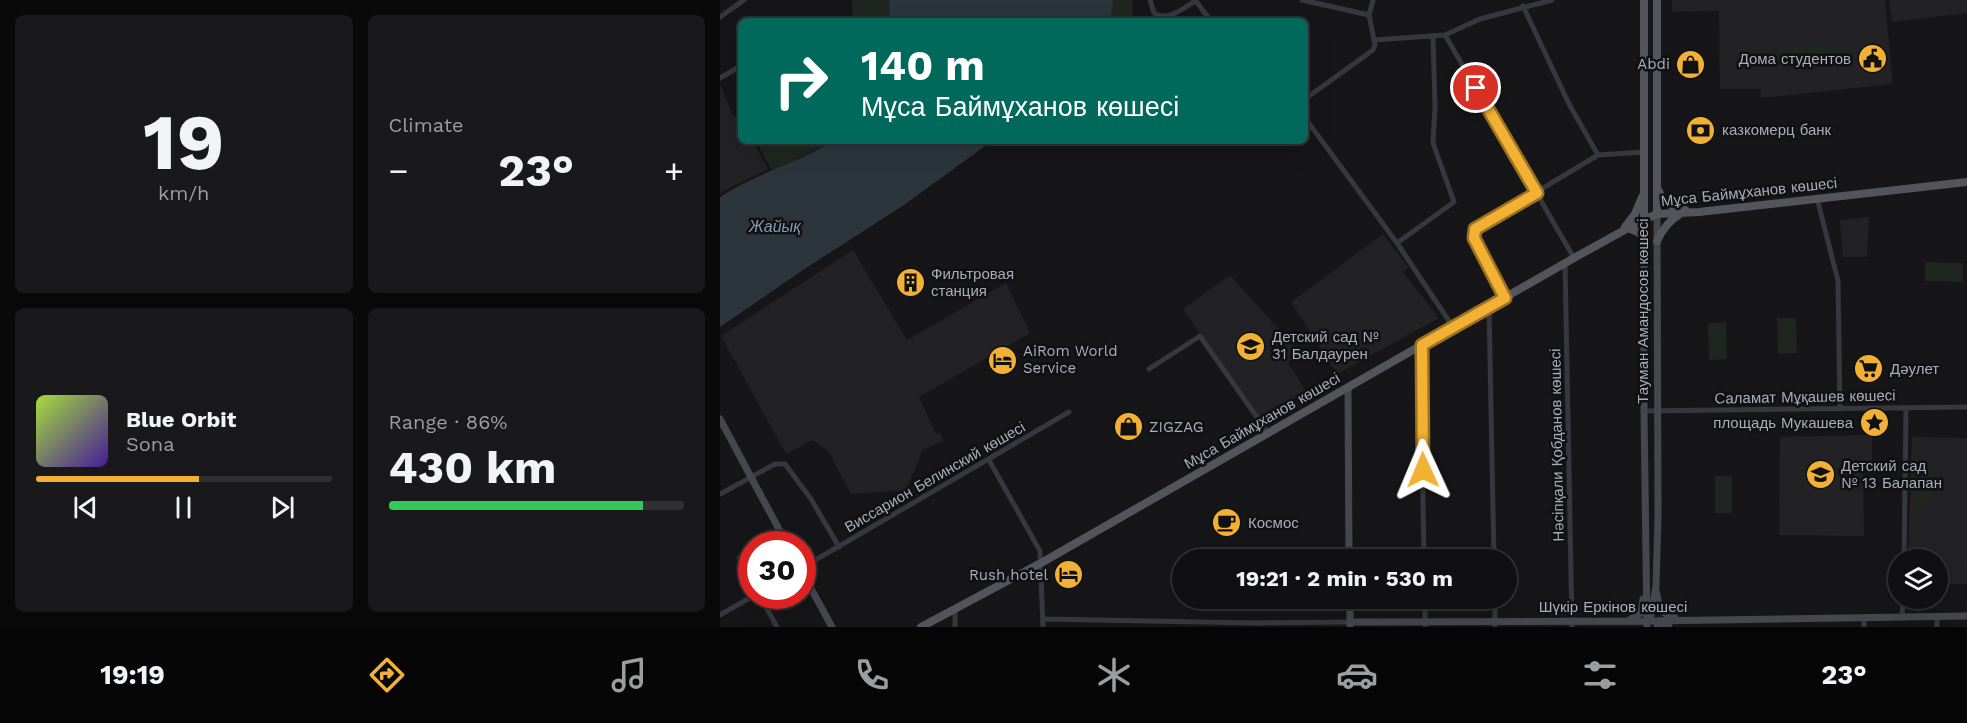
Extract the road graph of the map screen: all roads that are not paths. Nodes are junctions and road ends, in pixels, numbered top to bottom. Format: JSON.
{"nodes":[{"id":1,"x":744,"y":0,"type":"edge"},
{"id":2,"x":1150,"y":0,"type":"edge"},
{"id":3,"x":1195,"y":0,"type":"edge"},
{"id":4,"x":1302,"y":0,"type":"edge"},
{"id":5,"x":1373,"y":0,"type":"edge"},
{"id":6,"x":1552,"y":0,"type":"edge"},
{"id":7,"x":1644,"y":0,"type":"edge"},
{"id":8,"x":1657,"y":0,"type":"edge"},
{"id":9,"x":1523,"y":6,"type":"junction"},
{"id":10,"x":1369,"y":15,"type":"junction"},
{"id":11,"x":720,"y":17,"type":"edge"},
{"id":12,"x":1209,"y":18,"type":"edge"},
{"id":13,"x":1445,"y":35,"type":"junction"},
{"id":14,"x":1433,"y":37,"type":"junction"},
{"id":15,"x":1374,"y":40,"type":"junction"},
{"id":16,"x":738,"y":68,"type":"edge"},
{"id":17,"x":720,"y":78,"type":"edge"},
{"id":18,"x":1308,"y":97,"type":"edge"},
{"id":19,"x":1308,"y":122,"type":"edge"},
{"id":20,"x":1645,"y":152,"type":"junction"},
{"id":21,"x":1598,"y":155,"type":"junction"},
{"id":22,"x":1967,"y":182,"type":"edge"},
{"id":23,"x":1657,"y":186,"type":"junction"},
{"id":24,"x":1645,"y":190,"type":"junction"},
{"id":25,"x":1537,"y":193,"type":"junction"},
{"id":26,"x":1817,"y":198,"type":"junction"},
{"id":27,"x":1692,"y":212,"type":"junction"},
{"id":28,"x":1681,"y":213,"type":"junction"},
{"id":29,"x":1657,"y":214,"type":"junction"},
{"id":30,"x":1644,"y":220,"type":"junction"},
{"id":31,"x":1625,"y":230,"type":"junction"},
{"id":32,"x":1657,"y":241,"type":"junction"},
{"id":33,"x":1644,"y":242,"type":"junction"},
{"id":34,"x":1397,"y":243,"type":"junction"},
{"id":35,"x":1574,"y":258,"type":"junction"},
{"id":36,"x":1565,"y":263,"type":"junction"},
{"id":37,"x":1505,"y":298,"type":"junction"},
{"id":38,"x":1489,"y":307,"type":"junction"},
{"id":39,"x":1453,"y":327,"type":"junction"},
{"id":40,"x":1422,"y":345,"type":"junction"},
{"id":41,"x":1149,"y":369,"type":"dead end"},
{"id":42,"x":1348,"y":388,"type":"junction"},
{"id":43,"x":1967,"y":407,"type":"edge"},
{"id":44,"x":1906,"y":408,"type":"junction"},
{"id":45,"x":1840,"y":409,"type":"junction"},
{"id":46,"x":1657,"y":410,"type":"junction"},
{"id":47,"x":1644,"y":411,"type":"junction"},
{"id":48,"x":1069,"y":412,"type":"dead end"},
{"id":49,"x":720,"y":419,"type":"edge"},
{"id":50,"x":1268,"y":433,"type":"junction"},
{"id":51,"x":989,"y":460,"type":"junction"},
{"id":52,"x":720,"y":494,"type":"edge"},
{"id":53,"x":780,"y":531,"type":"edge"},
{"id":54,"x":839,"y":547,"type":"junction"},
{"id":55,"x":1349,"y":549,"type":"edge"},
{"id":56,"x":1424,"y":549,"type":"edge"},
{"id":57,"x":1494,"y":549,"type":"edge"},
{"id":58,"x":1904,"y":549,"type":"edge"},
{"id":59,"x":816,"y":560,"type":"edge"},
{"id":60,"x":1041,"y":563,"type":"junction"},
{"id":61,"x":1656,"y":586,"type":"junction"},
{"id":62,"x":1646,"y":590,"type":"junction"},
{"id":63,"x":816,"y":598,"type":"edge"},
{"id":64,"x":738,"y":605,"type":"edge"},
{"id":65,"x":767,"y":609,"type":"edge"},
{"id":66,"x":955,"y":609,"type":"junction"},
{"id":67,"x":1902,"y":609,"type":"edge"},
{"id":68,"x":720,"y":615,"type":"edge"},
{"id":69,"x":1902,"y":616,"type":"junction"},
{"id":70,"x":1937,"y":616,"type":"junction"},
{"id":71,"x":1967,"y":616,"type":"edge"},
{"id":72,"x":1864,"y":617,"type":"junction"},
{"id":73,"x":1790,"y":618,"type":"junction"},
{"id":74,"x":1043,"y":619,"type":"junction"},
{"id":75,"x":1174,"y":620,"type":"junction"},
{"id":76,"x":1686,"y":620,"type":"junction"},
{"id":77,"x":1627,"y":621,"type":"junction"},
{"id":78,"x":1572,"y":623,"type":"edge"},
{"id":79,"x":1718,"y":623,"type":"edge"},
{"id":80,"x":1350,"y":624,"type":"edge"},
{"id":81,"x":1425,"y":624,"type":"edge"},
{"id":82,"x":1495,"y":624,"type":"edge"},
{"id":83,"x":1648,"y":624,"type":"edge"},
{"id":84,"x":1256,"y":625,"type":"edge"},
{"id":85,"x":777,"y":627,"type":"edge"},
{"id":86,"x":832,"y":627,"type":"edge"},
{"id":87,"x":921,"y":627,"type":"edge"},
{"id":88,"x":955,"y":627,"type":"edge"},
{"id":89,"x":1043,"y":627,"type":"edge"},
{"id":90,"x":1173,"y":627,"type":"edge"},
{"id":91,"x":1637,"y":627,"type":"edge"},
{"id":92,"x":1657,"y":627,"type":"edge"},
{"id":93,"x":1790,"y":627,"type":"edge"},
{"id":94,"x":1864,"y":627,"type":"edge"},
{"id":95,"x":1937,"y":627,"type":"edge"}],
"edges":[{"from":1,"to":11,"type":"street"},
{"from":2,"to":3,"type":"street"},
{"from":3,"to":12,"type":"street"},
{"from":4,"to":10,"type":"street"},
{"from":5,"to":10,"type":"street"},
{"from":6,"to":9,"type":"street"},
{"from":7,"to":20,"type":"main road","name":"Тауман Амандосов көшесі"},
{"from":8,"to":23,"type":"main road","name":"Тауман Амандосов көшесі"},
{"from":9,"to":13,"type":"street"},
{"from":9,"to":21,"type":"street"},
{"from":10,"to":15,"type":"street"},
{"from":13,"to":14,"type":"street"},
{"from":13,"to":25,"type":"street"},
{"from":14,"to":15,"type":"street"},
{"from":14,"to":34,"type":"street"},
{"from":15,"to":18,"type":"street"},
{"from":16,"to":17,"type":"street"},
{"from":19,"to":34,"type":"street"},
{"from":20,"to":21,"type":"street"},
{"from":20,"to":24,"type":"main road","name":"Тауман Амандосов көшесі"},
{"from":21,"to":25,"type":"street"},
{"from":22,"to":26,"type":"main road","name":"Мұса Баймұханов көшесі"},
{"from":23,"to":27,"type":"main road"},
{"from":23,"to":29,"type":"main road","name":"Тауман Амандосов көшесі"},
{"from":24,"to":30,"type":"main road","name":"Тауман Амандосов көшесі"},
{"from":24,"to":31,"type":"main road"},
{"from":25,"to":35,"type":"street"},
{"from":25,"to":37,"type":"street"},
{"from":26,"to":27,"type":"main road","name":"Мұса Баймұханов көшесі"},
{"from":26,"to":45,"type":"street"},
{"from":27,"to":28,"type":"main road","name":"Мұса Баймұханов көшесі"},
{"from":28,"to":29,"type":"main road","name":"Мұса Баймұханов көшесі"},
{"from":28,"to":32,"type":"main road"},
{"from":29,"to":30,"type":"main road","name":"Мұса Баймұханов көшесі"},
{"from":29,"to":32,"type":"main road","name":"Тауман Амандосов көшесі"},
{"from":30,"to":31,"type":"main road","name":"Мұса Баймұханов көшесі"},
{"from":30,"to":33,"type":"main road","name":"Тауман Амандосов көшесі"},
{"from":31,"to":33,"type":"main road"},
{"from":31,"to":35,"type":"main road","name":"Мұса Баймұханов көшесі"},
{"from":32,"to":46,"type":"main road","name":"Тауман Амандосов көшесі"},
{"from":33,"to":47,"type":"main road","name":"Тауман Амандосов көшесі"},
{"from":34,"to":39,"type":"street"},
{"from":35,"to":36,"type":"main road","name":"Мұса Баймұханов көшесі"},
{"from":36,"to":37,"type":"main road","name":"Мұса Баймұханов көшесі"},
{"from":36,"to":78,"type":"street","name":"Нәсіпқали Қобданов көшесі"},
{"from":37,"to":38,"type":"main road","name":"Мұса Баймұханов көшесі"},
{"from":38,"to":39,"type":"main road","name":"Мұса Баймұханов көшесі"},
{"from":38,"to":57,"type":"street"},
{"from":39,"to":40,"type":"main road","name":"Мұса Баймұханов көшесі"},
{"from":40,"to":42,"type":"main road","name":"Мұса Баймұханов көшесі"},
{"from":40,"to":56,"type":"street"},
{"from":41,"to":50,"type":"street"},
{"from":42,"to":50,"type":"main road","name":"Мұса Баймұханов көшесі"},
{"from":42,"to":55,"type":"main road"},
{"from":43,"to":44,"type":"street","name":"Саламат Мұқашев көшесі"},
{"from":44,"to":45,"type":"street","name":"Саламат Мұқашев көшесі"},
{"from":44,"to":58,"type":"street"},
{"from":45,"to":46,"type":"street","name":"Саламат Мұқашев көшесі"},
{"from":46,"to":47,"type":"street","name":"Саламат Мұқашев көшесі"},
{"from":46,"to":61,"type":"main road","name":"Тауман Амандосов көшесі"},
{"from":47,"to":62,"type":"main road","name":"Тауман Амандосов көшесі"},
{"from":48,"to":51,"type":"street","name":"Виссарион Белинский көшесі"},
{"from":49,"to":53,"type":"main road","bridge":true},
{"from":50,"to":60,"type":"main road","name":"Мұса Баймұханов көшесі"},
{"from":51,"to":54,"type":"street","name":"Виссарион Белинский көшесі"},
{"from":51,"to":60,"type":"street"},
{"from":52,"to":54,"type":"street"},
{"from":54,"to":59,"type":"street","name":"Виссарион Белинский көшесі"},
{"from":60,"to":66,"type":"main road","name":"Мұса Баймұханов көшесі"},
{"from":60,"to":74,"type":"street"},
{"from":61,"to":76,"type":"main road"},
{"from":61,"to":83,"type":"main road","name":"Тауман Амандосов көшесі"},
{"from":62,"to":77,"type":"main road"},
{"from":62,"to":83,"type":"main road","name":"Тауман Амандосов көшесі"},
{"from":63,"to":86,"type":"main road"},
{"from":64,"to":68,"type":"street"},
{"from":65,"to":85,"type":"street"},
{"from":66,"to":87,"type":"main road","name":"Мұса Баймұханов көшесі"},
{"from":66,"to":88,"type":"street"},
{"from":67,"to":69,"type":"street"},
{"from":69,"to":70,"type":"main road","name":"Шүкір Еркінов көшесі"},
{"from":69,"to":72,"type":"main road","name":"Шүкір Еркінов көшесі"},
{"from":70,"to":71,"type":"main road","name":"Шүкір Еркінов көшесі"},
{"from":70,"to":95,"type":"street"},
{"from":72,"to":73,"type":"main road","name":"Шүкір Еркінов көшесі"},
{"from":72,"to":94,"type":"street"},
{"from":73,"to":79,"type":"main road","name":"Шүкір Еркінов көшесі"},
{"from":73,"to":93,"type":"street"},
{"from":74,"to":75,"type":"street","name":"Шүкір Еркінов көшесі"},
{"from":74,"to":89,"type":"street"},
{"from":75,"to":84,"type":"street","name":"Шүкір Еркінов көшесі"},
{"from":75,"to":90,"type":"street"},
{"from":76,"to":79,"type":"main road","name":"Шүкір Еркінов көшесі"},
{"from":76,"to":83,"type":"main road","name":"Шүкір Еркінов көшесі"},
{"from":76,"to":92,"type":"main road"},
{"from":77,"to":78,"type":"main road","name":"Шүкір Еркінов көшесі"},
{"from":77,"to":83,"type":"main road","name":"Шүкір Еркінов көшесі"},
{"from":77,"to":91,"type":"main road"},
{"from":78,"to":82,"type":"main road","name":"Шүкір Еркінов көшесі"},
{"from":80,"to":81,"type":"main road","name":"Шүкір Еркінов көшесі"},
{"from":80,"to":84,"type":"street","name":"Шүкір Еркінов көшесі"},
{"from":81,"to":82,"type":"main road","name":"Шүкір Еркінов көшесі"}]}
